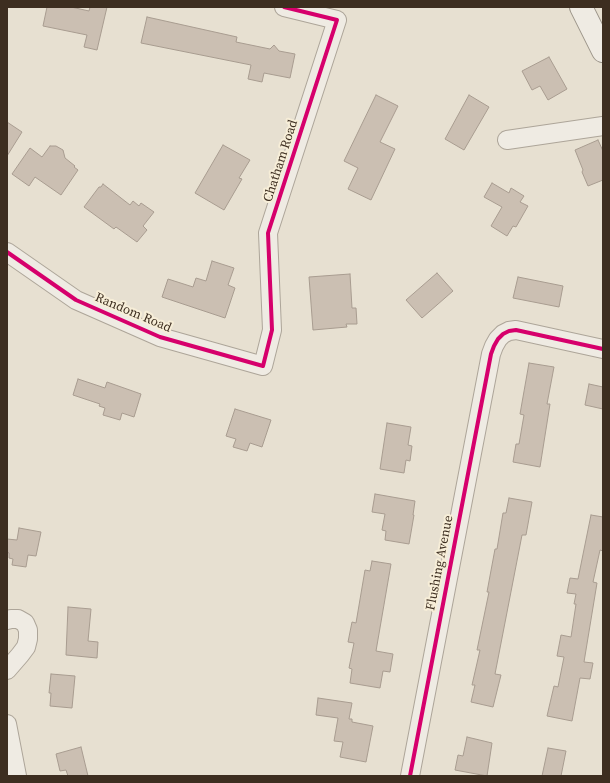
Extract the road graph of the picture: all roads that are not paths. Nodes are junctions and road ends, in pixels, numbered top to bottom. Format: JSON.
{"nodes":[{"id":1,"x":284,"y":7,"type":"edge"},
{"id":2,"x":581,"y":7,"type":"edge"},
{"id":3,"x":603,"y":51,"type":"edge"},
{"id":4,"x":603,"y":126,"type":"edge"},
{"id":5,"x":507,"y":140,"type":"dead end"},
{"id":6,"x":7,"y":252,"type":"edge"},
{"id":7,"x":603,"y":349,"type":"edge"},
{"id":8,"x":263,"y":366,"type":"joint"},
{"id":9,"x":7,"y":620,"type":"edge"},
{"id":10,"x":7,"y":670,"type":"edge"},
{"id":11,"x":7,"y":724,"type":"edge"},
{"id":12,"x":17,"y":776,"type":"edge"},
{"id":13,"x":410,"y":776,"type":"edge"}],
"edges":[{"from":1,"to":8,"type":"street","name":"Chatham Road"},
{"from":2,"to":3,"type":"main road"},
{"from":4,"to":5,"type":"street"},
{"from":6,"to":8,"type":"street","name":"Random Road"},
{"from":7,"to":13,"type":"street","name":"Flushing Avenue"},
{"from":9,"to":10,"type":"street"},
{"from":11,"to":12,"type":"street"}]}
